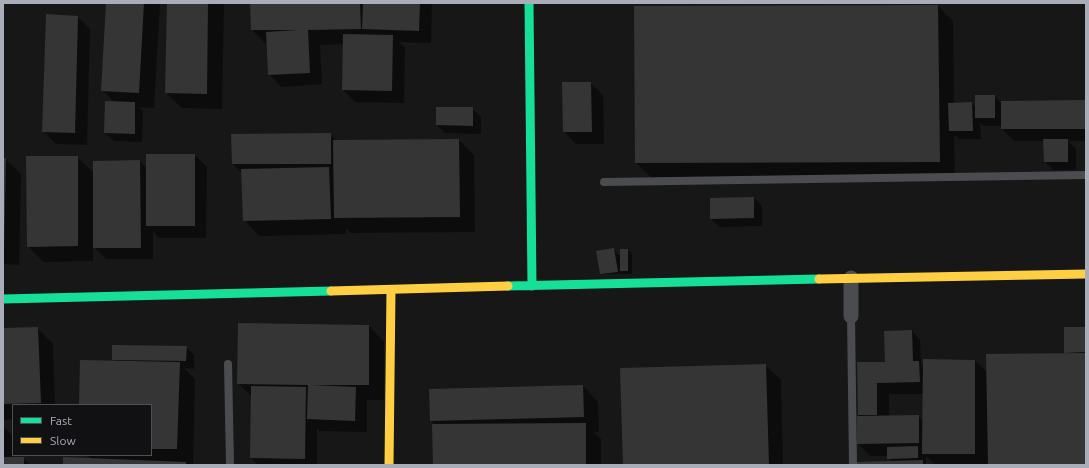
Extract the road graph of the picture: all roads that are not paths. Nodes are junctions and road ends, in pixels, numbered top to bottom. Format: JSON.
{"nodes":[{"id":1,"x":529,"y":3,"type":"edge"},
{"id":2,"x":1086,"y":175,"type":"edge"},
{"id":3,"x":604,"y":182,"type":"dead end"},
{"id":4,"x":1086,"y":274,"type":"edge"},
{"id":5,"x":851,"y":278,"type":"junction"},
{"id":6,"x":532,"y":286,"type":"junction"},
{"id":7,"x":391,"y":290,"type":"junction"},
{"id":8,"x":3,"y":299,"type":"edge"},
{"id":9,"x":851,"y":316,"type":"joint"},
{"id":10,"x":228,"y":364,"type":"dead end"},
{"id":11,"x":230,"y":465,"type":"edge"},
{"id":12,"x":388,"y":465,"type":"edge"},
{"id":13,"x":853,"y":465,"type":"edge"}],
"edges":[{"from":1,"to":6,"type":"street"},
{"from":2,"to":3,"type":"lane"},
{"from":4,"to":5,"type":"street"},
{"from":5,"to":6,"type":"street"},
{"from":5,"to":9,"type":"street"},
{"from":6,"to":7,"type":"street"},
{"from":7,"to":8,"type":"street"},
{"from":7,"to":12,"type":"street"},
{"from":9,"to":13,"type":"lane"},
{"from":10,"to":11,"type":"lane"}]}
